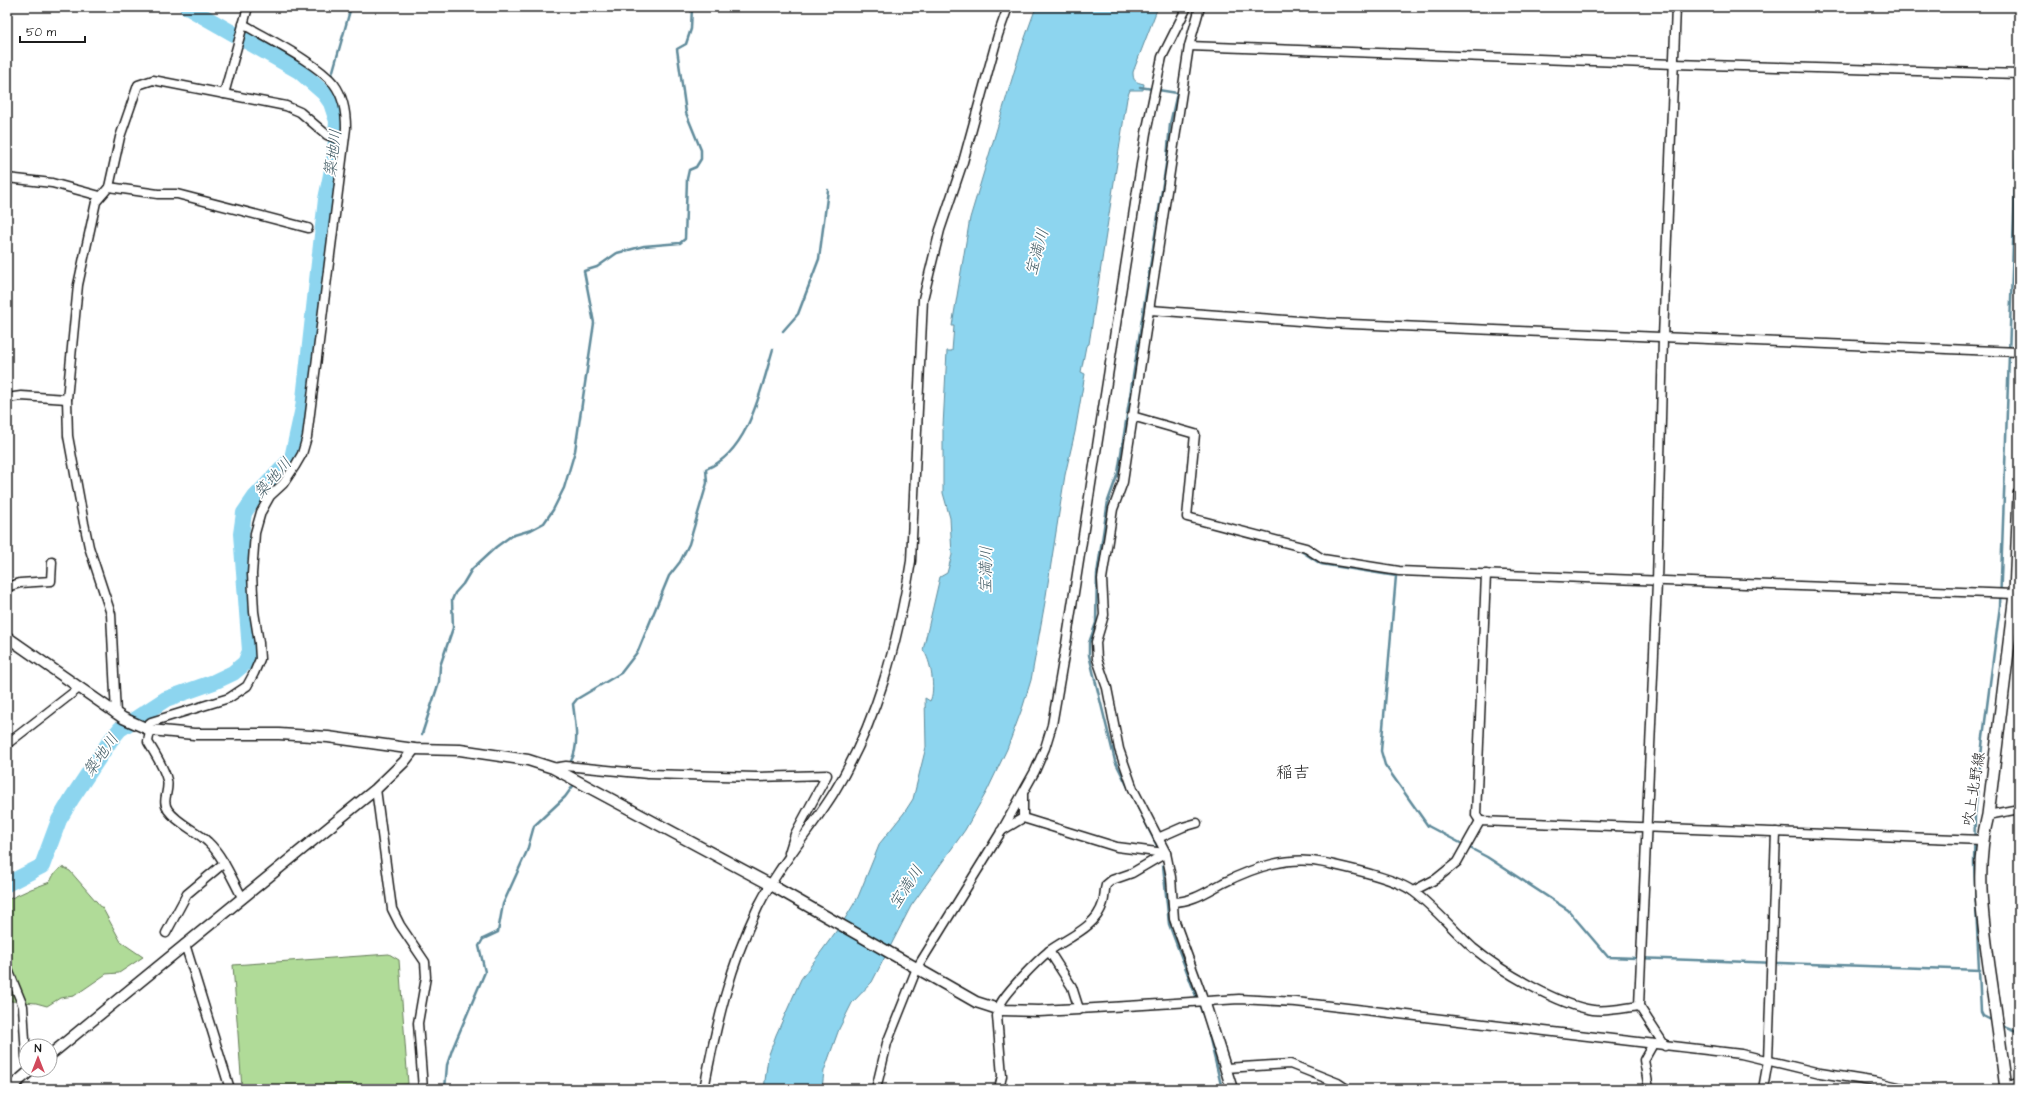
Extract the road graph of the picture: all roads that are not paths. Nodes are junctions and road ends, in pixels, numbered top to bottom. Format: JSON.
{"nodes":[{"id":1,"x":248,"y":7,"type":"edge"},
{"id":2,"x":1008,"y":7,"type":"edge"},
{"id":3,"x":1187,"y":7,"type":"edge"},
{"id":4,"x":1200,"y":7,"type":"edge"},
{"id":5,"x":1676,"y":7,"type":"edge"},
{"id":6,"x":243,"y":26,"type":"junction"},
{"id":7,"x":1189,"y":46,"type":"junction"},
{"id":8,"x":1674,"y":64,"type":"junction"},
{"id":9,"x":2019,"y":74,"type":"edge"},
{"id":10,"x":224,"y":94,"type":"junction"},
{"id":11,"x":341,"y":140,"type":"dead end"},
{"id":12,"x":7,"y":178,"type":"edge"},
{"id":13,"x":109,"y":187,"type":"junction"},
{"id":14,"x":100,"y":196,"type":"junction"},
{"id":15,"x":308,"y":228,"type":"dead end"},
{"id":16,"x":1150,"y":310,"type":"junction"},
{"id":17,"x":1664,"y":338,"type":"junction"},
{"id":18,"x":2019,"y":352,"type":"edge"},
{"id":19,"x":7,"y":398,"type":"edge"},
{"id":20,"x":66,"y":399,"type":"junction"},
{"id":21,"x":1132,"y":416,"type":"junction"},
{"id":22,"x":2019,"y":494,"type":"edge"},
{"id":23,"x":52,"y":562,"type":"dead end"},
{"id":24,"x":2017,"y":573,"type":"edge"},
{"id":25,"x":1486,"y":574,"type":"junction"},
{"id":26,"x":1657,"y":582,"type":"junction"},
{"id":27,"x":7,"y":587,"type":"edge"},
{"id":28,"x":2015,"y":594,"type":"junction"},
{"id":29,"x":7,"y":637,"type":"edge"},
{"id":30,"x":79,"y":688,"type":"junction"},
{"id":31,"x":116,"y":714,"type":"junction"},
{"id":32,"x":145,"y":728,"type":"junction"},
{"id":33,"x":7,"y":744,"type":"edge"},
{"id":34,"x":414,"y":749,"type":"junction"},
{"id":35,"x":553,"y":768,"type":"junction"},
{"id":36,"x":376,"y":789,"type":"junction"},
{"id":37,"x":1023,"y":793,"type":"junction"},
{"id":38,"x":2019,"y":809,"type":"edge"},
{"id":39,"x":1988,"y":815,"type":"junction"},
{"id":40,"x":1023,"y":818,"type":"junction"},
{"id":41,"x":1480,"y":821,"type":"junction"},
{"id":42,"x":1197,"y":823,"type":"dead end"},
{"id":43,"x":1645,"y":827,"type":"junction"},
{"id":44,"x":1001,"y":832,"type":"junction"},
{"id":45,"x":1776,"y":832,"type":"junction"},
{"id":46,"x":1158,"y":838,"type":"junction"},
{"id":47,"x":1982,"y":840,"type":"junction"},
{"id":48,"x":1166,"y":853,"type":"junction"},
{"id":49,"x":787,"y":861,"type":"junction"},
{"id":50,"x":224,"y":863,"type":"junction"},
{"id":51,"x":775,"y":887,"type":"junction"},
{"id":52,"x":1413,"y":891,"type":"junction"},
{"id":53,"x":242,"y":897,"type":"junction"},
{"id":54,"x":1173,"y":902,"type":"junction"},
{"id":55,"x":166,"y":933,"type":"dead end"},
{"id":56,"x":185,"y":944,"type":"junction"},
{"id":57,"x":1049,"y":952,"type":"junction"},
{"id":58,"x":7,"y":967,"type":"edge"},
{"id":59,"x":916,"y":968,"type":"junction"},
{"id":60,"x":1204,"y":1001,"type":"junction"},
{"id":61,"x":1000,"y":1005,"type":"dead end"},
{"id":62,"x":1638,"y":1006,"type":"junction"},
{"id":63,"x":1079,"y":1009,"type":"junction"},
{"id":64,"x":997,"y":1016,"type":"dead end"},
{"id":65,"x":25,"y":1038,"type":"edge"},
{"id":66,"x":1652,"y":1044,"type":"junction"},
{"id":67,"x":1665,"y":1046,"type":"junction"},
{"id":68,"x":58,"y":1048,"type":"edge"},
{"id":69,"x":1768,"y":1061,"type":"junction"},
{"id":70,"x":1226,"y":1068,"type":"junction"},
{"id":71,"x":21,"y":1078,"type":"edge"},
{"id":72,"x":2019,"y":1082,"type":"edge"},
{"id":73,"x":2006,"y":1088,"type":"edge"},
{"id":74,"x":9,"y":1089,"type":"edge"},
{"id":75,"x":230,"y":1089,"type":"edge"},
{"id":76,"x":423,"y":1089,"type":"edge"},
{"id":77,"x":704,"y":1089,"type":"edge"},
{"id":78,"x":876,"y":1089,"type":"edge"},
{"id":79,"x":999,"y":1089,"type":"edge"},
{"id":80,"x":1232,"y":1089,"type":"edge"},
{"id":81,"x":1347,"y":1089,"type":"edge"},
{"id":82,"x":1649,"y":1089,"type":"edge"},
{"id":83,"x":1763,"y":1089,"type":"edge"},
{"id":84,"x":1906,"y":1089,"type":"edge"}],
"edges":[{"from":1,"to":6,"type":"street"},
{"from":2,"to":49,"type":"street"},
{"from":3,"to":37,"type":"street"},
{"from":4,"to":7,"type":"street"},
{"from":5,"to":8,"type":"street"},
{"from":6,"to":10,"type":"street"},
{"from":6,"to":32,"type":"street"},
{"from":7,"to":8,"type":"street"},
{"from":7,"to":16,"type":"street"},
{"from":8,"to":9,"type":"street"},
{"from":8,"to":17,"type":"street"},
{"from":10,"to":11,"type":"street"},
{"from":10,"to":13,"type":"street"},
{"from":12,"to":14,"type":"street"},
{"from":13,"to":14,"type":"street"},
{"from":13,"to":15,"type":"street"},
{"from":14,"to":20,"type":"street"},
{"from":16,"to":17,"type":"street"},
{"from":16,"to":21,"type":"street"},
{"from":17,"to":18,"type":"street"},
{"from":17,"to":26,"type":"street"},
{"from":19,"to":20,"type":"street"},
{"from":20,"to":31,"type":"street"},
{"from":21,"to":25,"type":"street"},
{"from":21,"to":46,"type":"street"},
{"from":22,"to":24,"type":"main road","name":"吹上北野線"},
{"from":23,"to":27,"type":"street"},
{"from":24,"to":28,"type":"main road","name":"吹上北野線"},
{"from":25,"to":26,"type":"street"},
{"from":25,"to":41,"type":"street"},
{"from":26,"to":28,"type":"street"},
{"from":26,"to":43,"type":"street"},
{"from":28,"to":39,"type":"main road","name":"吹上北野線"},
{"from":29,"to":30,"type":"street"},
{"from":30,"to":31,"type":"street"},
{"from":30,"to":33,"type":"street"},
{"from":31,"to":32,"type":"street"},
{"from":32,"to":34,"type":"street"},
{"from":32,"to":50,"type":"street"},
{"from":34,"to":35,"type":"street"},
{"from":34,"to":36,"type":"street"},
{"from":35,"to":49,"type":"street"},
{"from":35,"to":51,"type":"street"},
{"from":36,"to":53,"type":"street"},
{"from":36,"to":76,"type":"street"},
{"from":37,"to":40,"type":"street"},
{"from":37,"to":44,"type":"street"},
{"from":38,"to":39,"type":"street"},
{"from":39,"to":47,"type":"main road","name":"吹上北野線"},
{"from":40,"to":44,"type":"street"},
{"from":40,"to":48,"type":"street"},
{"from":41,"to":43,"type":"street"},
{"from":41,"to":52,"type":"street"},
{"from":42,"to":46,"type":"street"},
{"from":43,"to":45,"type":"street"},
{"from":43,"to":62,"type":"street"},
{"from":44,"to":59,"type":"street"},
{"from":45,"to":47,"type":"street"},
{"from":45,"to":69,"type":"street"},
{"from":46,"to":48,"type":"street"},
{"from":47,"to":73,"type":"main road","name":"吹上北野線"},
{"from":48,"to":54,"type":"street"},
{"from":48,"to":57,"type":"street"},
{"from":49,"to":51,"type":"street"},
{"from":50,"to":53,"type":"street"},
{"from":50,"to":55,"type":"street"},
{"from":51,"to":59,"type":"street"},
{"from":51,"to":77,"type":"street"},
{"from":52,"to":54,"type":"street"},
{"from":52,"to":62,"type":"street"},
{"from":53,"to":56,"type":"street"},
{"from":54,"to":60,"type":"street"},
{"from":56,"to":68,"type":"street"},
{"from":56,"to":75,"type":"street"},
{"from":57,"to":61,"type":"street"},
{"from":57,"to":63,"type":"street"},
{"from":58,"to":65,"type":"street"},
{"from":59,"to":63,"type":"street"},
{"from":59,"to":78,"type":"street"},
{"from":60,"to":63,"type":"street"},
{"from":60,"to":66,"type":"street"},
{"from":60,"to":70,"type":"street"},
{"from":62,"to":67,"type":"street"},
{"from":64,"to":79,"type":"street"},
{"from":66,"to":67,"type":"street"},
{"from":66,"to":82,"type":"street"},
{"from":67,"to":69,"type":"street"},
{"from":69,"to":83,"type":"street"},
{"from":69,"to":84,"type":"street"},
{"from":70,"to":80,"type":"street"},
{"from":70,"to":81,"type":"street"},
{"from":71,"to":74,"type":"street"},
{"from":72,"to":73,"type":"street"}]}
